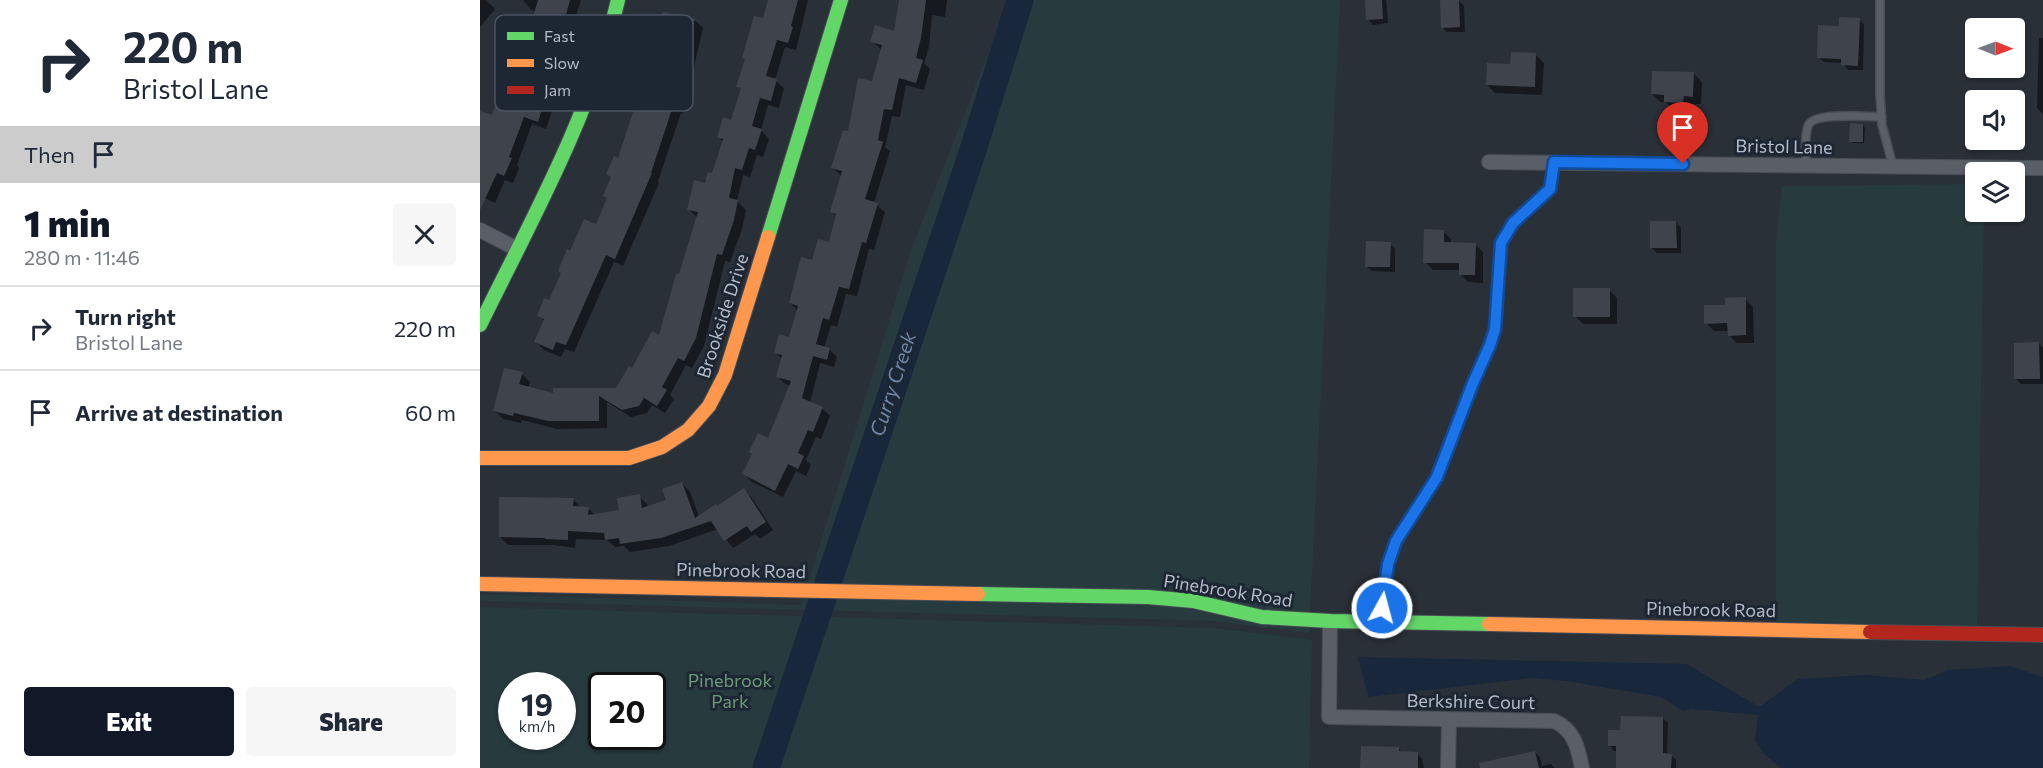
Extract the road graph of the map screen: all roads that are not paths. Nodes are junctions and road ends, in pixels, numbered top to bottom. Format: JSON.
{"nodes":[{"id":1,"x":618,"y":0,"type":"edge"},
{"id":2,"x":841,"y":0,"type":"edge"},
{"id":3,"x":1880,"y":0,"type":"edge"},
{"id":4,"x":614,"y":15,"type":"edge"},
{"id":5,"x":583,"y":111,"type":"edge"},
{"id":6,"x":1881,"y":117,"type":"junction"},
{"id":7,"x":1489,"y":162,"type":"dead end"},
{"id":8,"x":1554,"y":162,"type":"junction"},
{"id":9,"x":1806,"y":165,"type":"junction"},
{"id":10,"x":1893,"y":166,"type":"junction"},
{"id":11,"x":2043,"y":168,"type":"edge"},
{"id":12,"x":480,"y":230,"type":"edge"},
{"id":13,"x":517,"y":249,"type":"junction"},
{"id":14,"x":480,"y":325,"type":"edge"},
{"id":15,"x":480,"y":458,"type":"edge"},
{"id":16,"x":480,"y":584,"type":"edge"},
{"id":17,"x":1330,"y":621,"type":"junction"},
{"id":18,"x":1381,"y":622,"type":"junction"},
{"id":19,"x":2043,"y":635,"type":"edge"},
{"id":20,"x":1449,"y":720,"type":"junction"},
{"id":21,"x":1448,"y":768,"type":"edge"},
{"id":22,"x":1582,"y":768,"type":"edge"}],
"edges":[{"from":1,"to":4,"type":"street"},
{"from":2,"to":15,"type":"street","name":"Brookside Drive"},
{"from":3,"to":6,"type":"lane"},
{"from":5,"to":13,"type":"street"},
{"from":6,"to":9,"type":"lane"},
{"from":6,"to":10,"type":"lane"},
{"from":7,"to":8,"type":"street","name":"Bristol Lane"},
{"from":8,"to":9,"type":"street","name":"Bristol Lane"},
{"from":8,"to":18,"type":"lane"},
{"from":9,"to":10,"type":"street","name":"Bristol Lane"},
{"from":10,"to":11,"type":"street","name":"Bristol Lane"},
{"from":12,"to":13,"type":"street"},
{"from":13,"to":14,"type":"street"},
{"from":16,"to":17,"type":"street","name":"Pinebrook Road"},
{"from":17,"to":18,"type":"street","name":"Pinebrook Road"},
{"from":17,"to":20,"type":"street","name":"Berkshire Court"},
{"from":18,"to":19,"type":"street","name":"Pinebrook Road"},
{"from":20,"to":21,"type":"street"},
{"from":20,"to":22,"type":"street","name":"Berkshire Court"}]}
